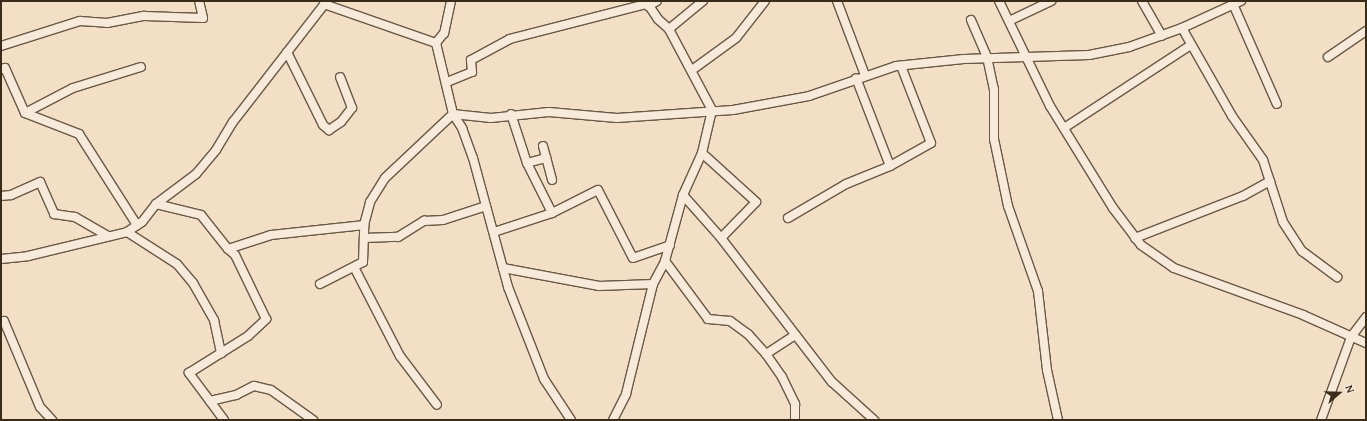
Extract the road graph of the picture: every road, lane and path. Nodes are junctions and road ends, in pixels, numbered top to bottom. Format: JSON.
{"nodes":[{"id":1,"x":199,"y":1,"type":"edge"},
{"id":2,"x":452,"y":1,"type":"edge"},
{"id":3,"x":657,"y":1,"type":"edge"},
{"id":4,"x":765,"y":1,"type":"edge"},
{"id":5,"x":837,"y":1,"type":"edge"},
{"id":6,"x":999,"y":1,"type":"edge"},
{"id":7,"x":1051,"y":1,"type":"edge"},
{"id":8,"x":1142,"y":1,"type":"edge"},
{"id":9,"x":698,"y":2,"type":"edge"},
{"id":10,"x":1236,"y":2,"type":"edge"},
{"id":11,"x":326,"y":3,"type":"edge"},
{"id":12,"x":647,"y":4,"type":"edge"},
{"id":13,"x":971,"y":20,"type":"dead end"},
{"id":14,"x":1009,"y":21,"type":"junction"},
{"id":15,"x":1182,"y":28,"type":"junction"},
{"id":16,"x":669,"y":30,"type":"junction"},
{"id":17,"x":1366,"y":31,"type":"edge"},
{"id":18,"x":1162,"y":36,"type":"junction"},
{"id":19,"x":436,"y":43,"type":"junction"},
{"id":20,"x":1192,"y":45,"type":"junction"},
{"id":21,"x":1,"y":46,"type":"edge"},
{"id":22,"x":287,"y":52,"type":"junction"},
{"id":23,"x":987,"y":57,"type":"junction"},
{"id":24,"x":1328,"y":57,"type":"dead end"},
{"id":25,"x":1027,"y":58,"type":"junction"},
{"id":26,"x":901,"y":66,"type":"junction"},
{"id":27,"x":2,"y":67,"type":"edge"},
{"id":28,"x":141,"y":67,"type":"dead end"},
{"id":29,"x":692,"y":70,"type":"junction"},
{"id":30,"x":865,"y":75,"type":"junction"},
{"id":31,"x":340,"y":77,"type":"dead end"},
{"id":32,"x":856,"y":78,"type":"junction"},
{"id":33,"x":446,"y":82,"type":"junction"},
{"id":34,"x":1277,"y":104,"type":"dead end"},
{"id":35,"x":712,"y":110,"type":"junction"},
{"id":36,"x":25,"y":113,"type":"junction"},
{"id":37,"x":453,"y":114,"type":"junction"},
{"id":38,"x":511,"y":114,"type":"junction"},
{"id":39,"x":1064,"y":128,"type":"junction"},
{"id":40,"x":543,"y":146,"type":"dead end"},
{"id":41,"x":702,"y":153,"type":"junction"},
{"id":42,"x":546,"y":158,"type":"junction"},
{"id":43,"x":527,"y":163,"type":"junction"},
{"id":44,"x":890,"y":166,"type":"junction"},
{"id":45,"x":552,"y":180,"type":"dead end"},
{"id":46,"x":1270,"y":182,"type":"junction"},
{"id":47,"x":683,"y":195,"type":"junction"},
{"id":48,"x":1,"y":196,"type":"edge"},
{"id":49,"x":156,"y":204,"type":"junction"},
{"id":50,"x":486,"y":206,"type":"junction"},
{"id":51,"x":552,"y":212,"type":"junction"},
{"id":52,"x":788,"y":218,"type":"dead end"},
{"id":53,"x":137,"y":225,"type":"junction"},
{"id":54,"x":364,"y":225,"type":"junction"},
{"id":55,"x":126,"y":232,"type":"junction"},
{"id":56,"x":494,"y":232,"type":"junction"},
{"id":57,"x":108,"y":236,"type":"junction"},
{"id":58,"x":364,"y":238,"type":"junction"},
{"id":59,"x":721,"y":238,"type":"junction"},
{"id":60,"x":1135,"y":238,"type":"junction"},
{"id":61,"x":670,"y":245,"type":"junction"},
{"id":62,"x":228,"y":249,"type":"junction"},
{"id":63,"x":1,"y":259,"type":"edge"},
{"id":64,"x":665,"y":261,"type":"junction"},
{"id":65,"x":354,"y":267,"type":"junction"},
{"id":66,"x":503,"y":268,"type":"junction"},
{"id":67,"x":1337,"y":277,"type":"dead end"},
{"id":68,"x":320,"y":284,"type":"dead end"},
{"id":69,"x":653,"y":284,"type":"junction"},
{"id":70,"x":1366,"y":317,"type":"edge"},
{"id":71,"x":1,"y":322,"type":"edge"},
{"id":72,"x":795,"y":335,"type":"junction"},
{"id":73,"x":1351,"y":337,"type":"junction"},
{"id":74,"x":1366,"y":343,"type":"edge"},
{"id":75,"x":221,"y":353,"type":"junction"},
{"id":76,"x":766,"y":354,"type":"junction"},
{"id":77,"x":210,"y":401,"type":"junction"},
{"id":78,"x":437,"y":405,"type":"dead end"},
{"id":79,"x":52,"y":420,"type":"edge"},
{"id":80,"x":224,"y":420,"type":"edge"},
{"id":81,"x":314,"y":420,"type":"edge"},
{"id":82,"x":571,"y":420,"type":"edge"},
{"id":83,"x":613,"y":420,"type":"edge"},
{"id":84,"x":795,"y":420,"type":"edge"},
{"id":85,"x":874,"y":420,"type":"edge"},
{"id":86,"x":1058,"y":420,"type":"edge"},
{"id":87,"x":1321,"y":420,"type":"edge"}],
"edges":[{"from":1,"to":21,"type":"street"},
{"from":2,"to":19,"type":"street"},
{"from":3,"to":12,"type":"street"},
{"from":4,"to":29,"type":"street"},
{"from":5,"to":30,"type":"street"},
{"from":6,"to":14,"type":"street"},
{"from":7,"to":14,"type":"street"},
{"from":8,"to":18,"type":"street"},
{"from":9,"to":16,"type":"street"},
{"from":10,"to":15,"type":"street"},
{"from":10,"to":34,"type":"street"},
{"from":11,"to":19,"type":"street"},
{"from":11,"to":22,"type":"street"},
{"from":12,"to":16,"type":"street"},
{"from":12,"to":33,"type":"street"},
{"from":13,"to":23,"type":"street"},
{"from":14,"to":25,"type":"street"},
{"from":15,"to":18,"type":"street"},
{"from":15,"to":20,"type":"street"},
{"from":16,"to":29,"type":"street"},
{"from":17,"to":24,"type":"street"},
{"from":18,"to":25,"type":"street"},
{"from":19,"to":33,"type":"street"},
{"from":20,"to":39,"type":"street"},
{"from":20,"to":46,"type":"street"},
{"from":22,"to":31,"type":"street"},
{"from":22,"to":49,"type":"street"},
{"from":23,"to":25,"type":"street"},
{"from":23,"to":26,"type":"street"},
{"from":23,"to":86,"type":"street"},
{"from":25,"to":39,"type":"street"},
{"from":26,"to":30,"type":"street"},
{"from":26,"to":44,"type":"street"},
{"from":27,"to":36,"type":"street"},
{"from":28,"to":36,"type":"street"},
{"from":29,"to":35,"type":"street"},
{"from":30,"to":32,"type":"street"},
{"from":32,"to":35,"type":"street"},
{"from":32,"to":44,"type":"street"},
{"from":33,"to":37,"type":"street"},
{"from":35,"to":38,"type":"street"},
{"from":35,"to":41,"type":"street"},
{"from":36,"to":53,"type":"street"},
{"from":37,"to":38,"type":"street"},
{"from":37,"to":50,"type":"street"},
{"from":37,"to":54,"type":"street"},
{"from":38,"to":43,"type":"street"},
{"from":39,"to":60,"type":"street"},
{"from":40,"to":42,"type":"street"},
{"from":41,"to":47,"type":"street"},
{"from":41,"to":59,"type":"street"},
{"from":42,"to":43,"type":"street"},
{"from":42,"to":45,"type":"street"},
{"from":43,"to":51,"type":"street"},
{"from":44,"to":52,"type":"street"},
{"from":46,"to":60,"type":"street"},
{"from":46,"to":67,"type":"street"},
{"from":47,"to":59,"type":"street"},
{"from":47,"to":61,"type":"street"},
{"from":48,"to":57,"type":"street"},
{"from":49,"to":53,"type":"street"},
{"from":49,"to":62,"type":"street"},
{"from":50,"to":56,"type":"street"},
{"from":50,"to":58,"type":"street"},
{"from":51,"to":56,"type":"street"},
{"from":51,"to":61,"type":"street"},
{"from":53,"to":55,"type":"street"},
{"from":54,"to":58,"type":"street"},
{"from":54,"to":62,"type":"street"},
{"from":55,"to":57,"type":"street"},
{"from":55,"to":75,"type":"street"},
{"from":56,"to":66,"type":"street"},
{"from":57,"to":63,"type":"street"},
{"from":58,"to":65,"type":"street"},
{"from":59,"to":72,"type":"street"},
{"from":60,"to":73,"type":"street"},
{"from":61,"to":64,"type":"street"},
{"from":62,"to":75,"type":"street"},
{"from":64,"to":69,"type":"street"},
{"from":64,"to":76,"type":"street"},
{"from":65,"to":68,"type":"street"},
{"from":65,"to":78,"type":"street"},
{"from":66,"to":69,"type":"street"},
{"from":66,"to":82,"type":"street"},
{"from":69,"to":83,"type":"street"},
{"from":70,"to":73,"type":"street"},
{"from":71,"to":79,"type":"street"},
{"from":72,"to":76,"type":"street"},
{"from":72,"to":85,"type":"street"},
{"from":73,"to":74,"type":"street"},
{"from":73,"to":87,"type":"street"},
{"from":75,"to":77,"type":"street"},
{"from":76,"to":84,"type":"street"},
{"from":77,"to":80,"type":"street"},
{"from":77,"to":81,"type":"street"}]}
